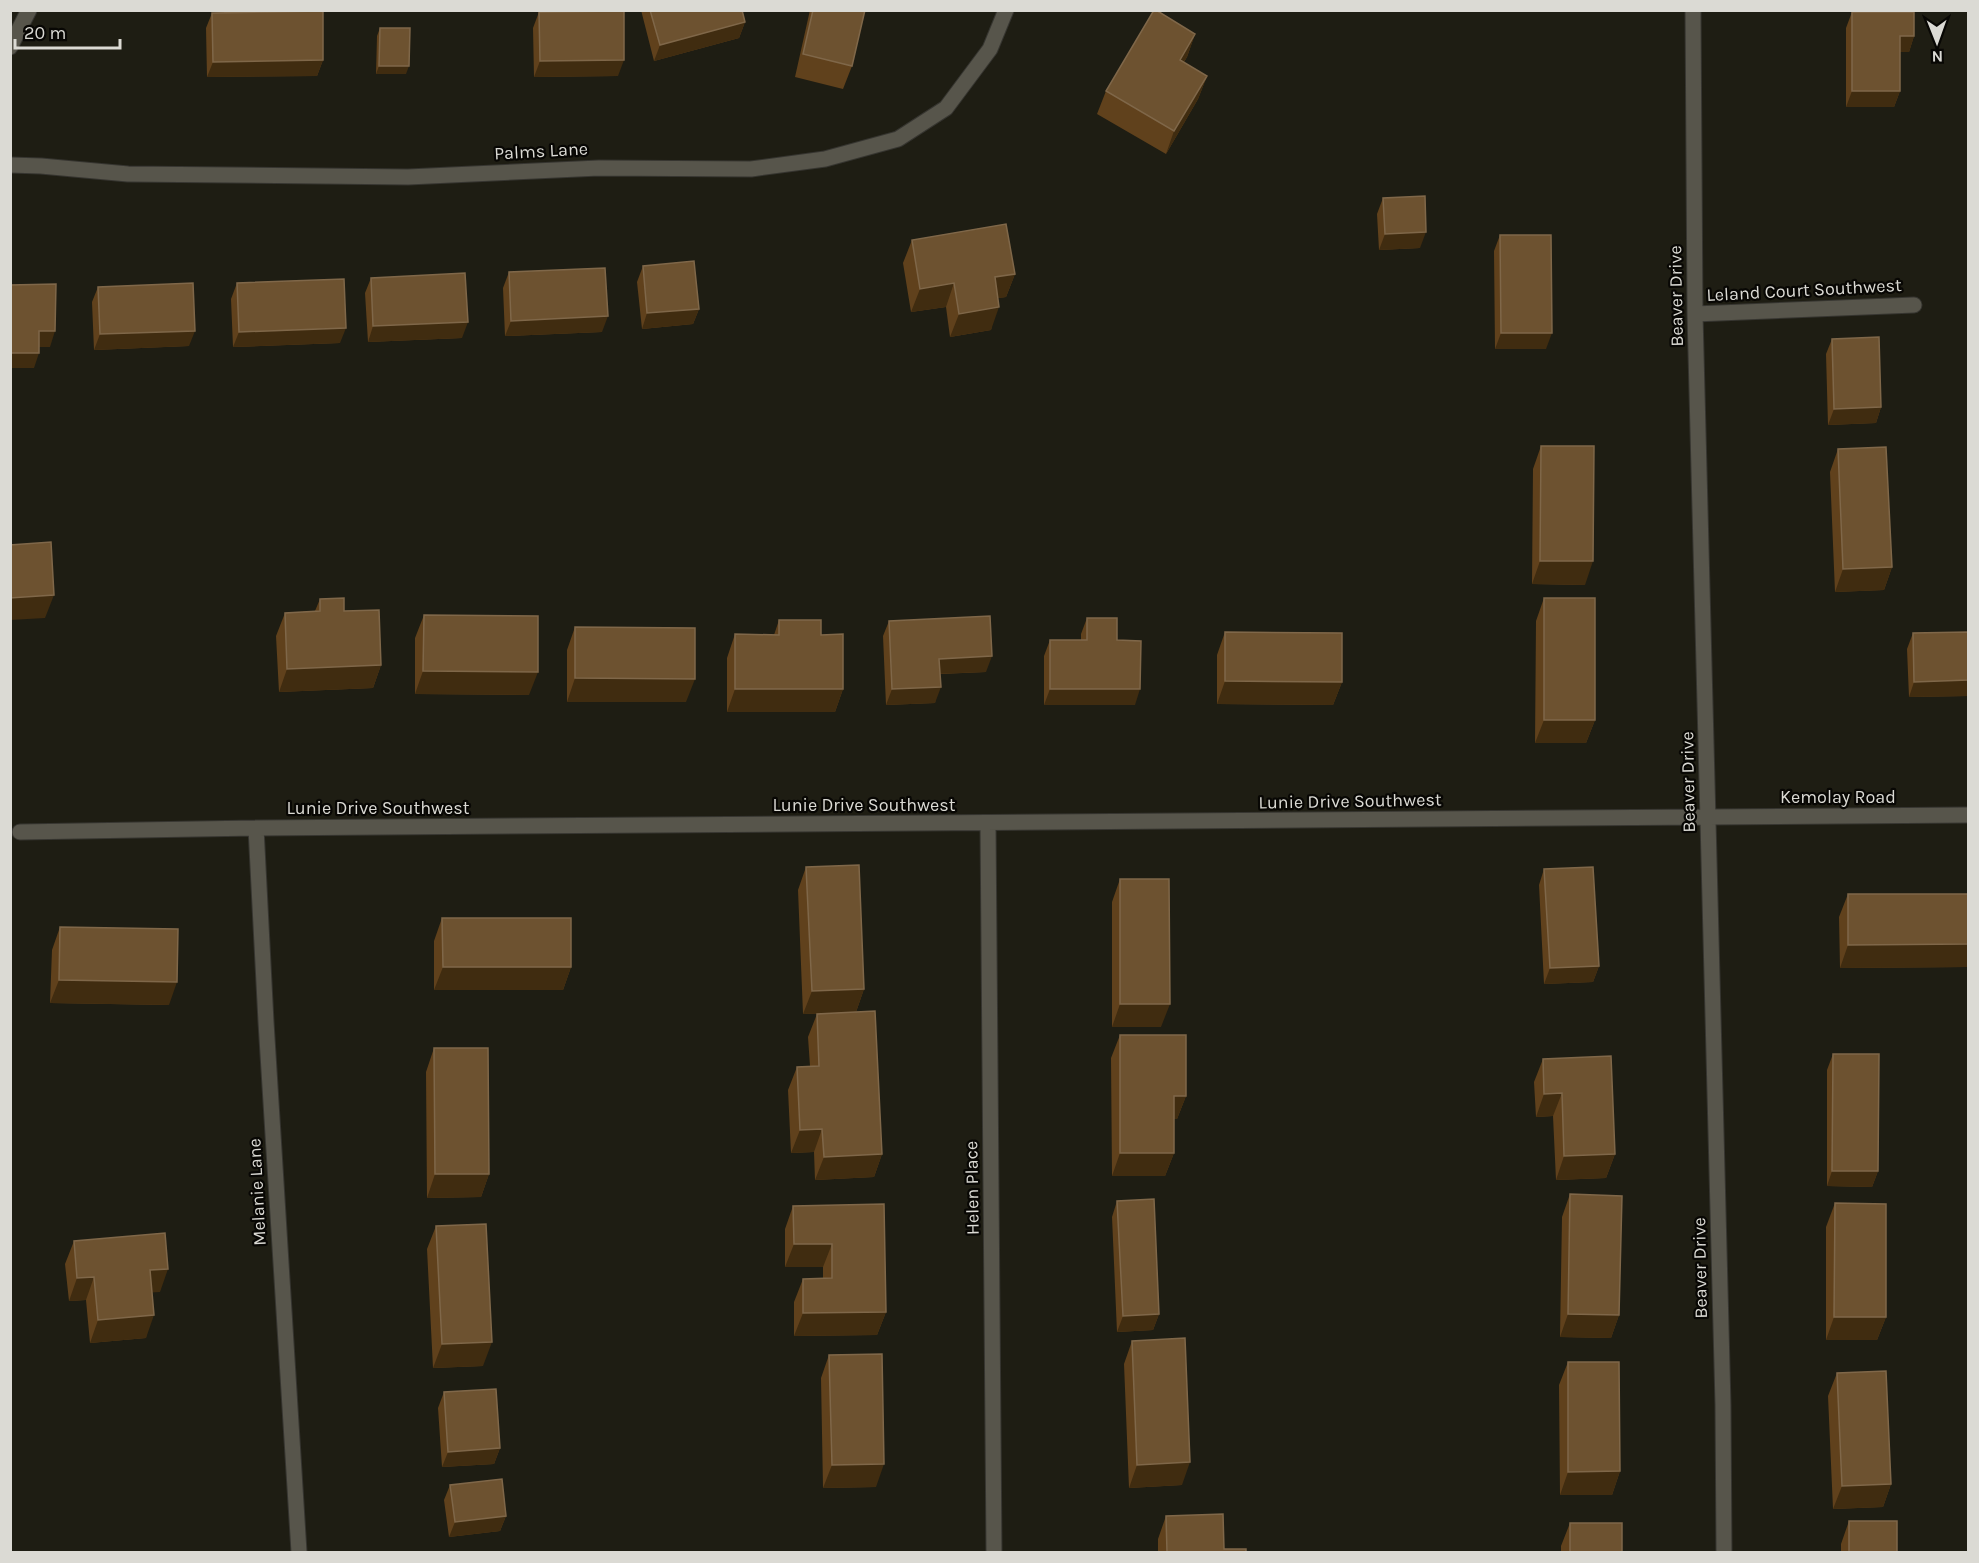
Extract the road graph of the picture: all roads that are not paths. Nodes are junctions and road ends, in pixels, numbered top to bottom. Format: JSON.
{"nodes":[{"id":1,"x":28,"y":10,"type":"edge"},
{"id":2,"x":1006,"y":10,"type":"edge"},
{"id":3,"x":1694,"y":10,"type":"edge"},
{"id":4,"x":10,"y":47,"type":"edge"},
{"id":5,"x":10,"y":165,"type":"edge"},
{"id":6,"x":1914,"y":305,"type":"dead end"},
{"id":7,"x":1695,"y":314,"type":"junction"},
{"id":8,"x":1968,"y":815,"type":"edge"},
{"id":9,"x":1708,"y":817,"type":"junction"},
{"id":10,"x":988,"y":824,"type":"junction"},
{"id":11,"x":256,"y":828,"type":"junction"},
{"id":12,"x":20,"y":832,"type":"dead end"},
{"id":13,"x":299,"y":1552,"type":"edge"},
{"id":14,"x":994,"y":1552,"type":"edge"},
{"id":15,"x":1724,"y":1552,"type":"edge"}],
"edges":[{"from":1,"to":4,"type":"street"},
{"from":2,"to":5,"type":"street","name":"Palms Lane"},
{"from":3,"to":7,"type":"street","name":"Beaver Drive"},
{"from":6,"to":7,"type":"street","name":"Leland Court Southwest"},
{"from":7,"to":9,"type":"street","name":"Beaver Drive"},
{"from":8,"to":9,"type":"street","name":"Kemolay Road"},
{"from":9,"to":10,"type":"street","name":"Lunie Drive Southwest"},
{"from":9,"to":15,"type":"street","name":"Beaver Drive"},
{"from":10,"to":11,"type":"street","name":"Lunie Drive Southwest"},
{"from":10,"to":14,"type":"street","name":"Helen Place"},
{"from":11,"to":12,"type":"street","name":"Lunie Drive Southwest"},
{"from":11,"to":13,"type":"street","name":"Melanie Lane"}]}
